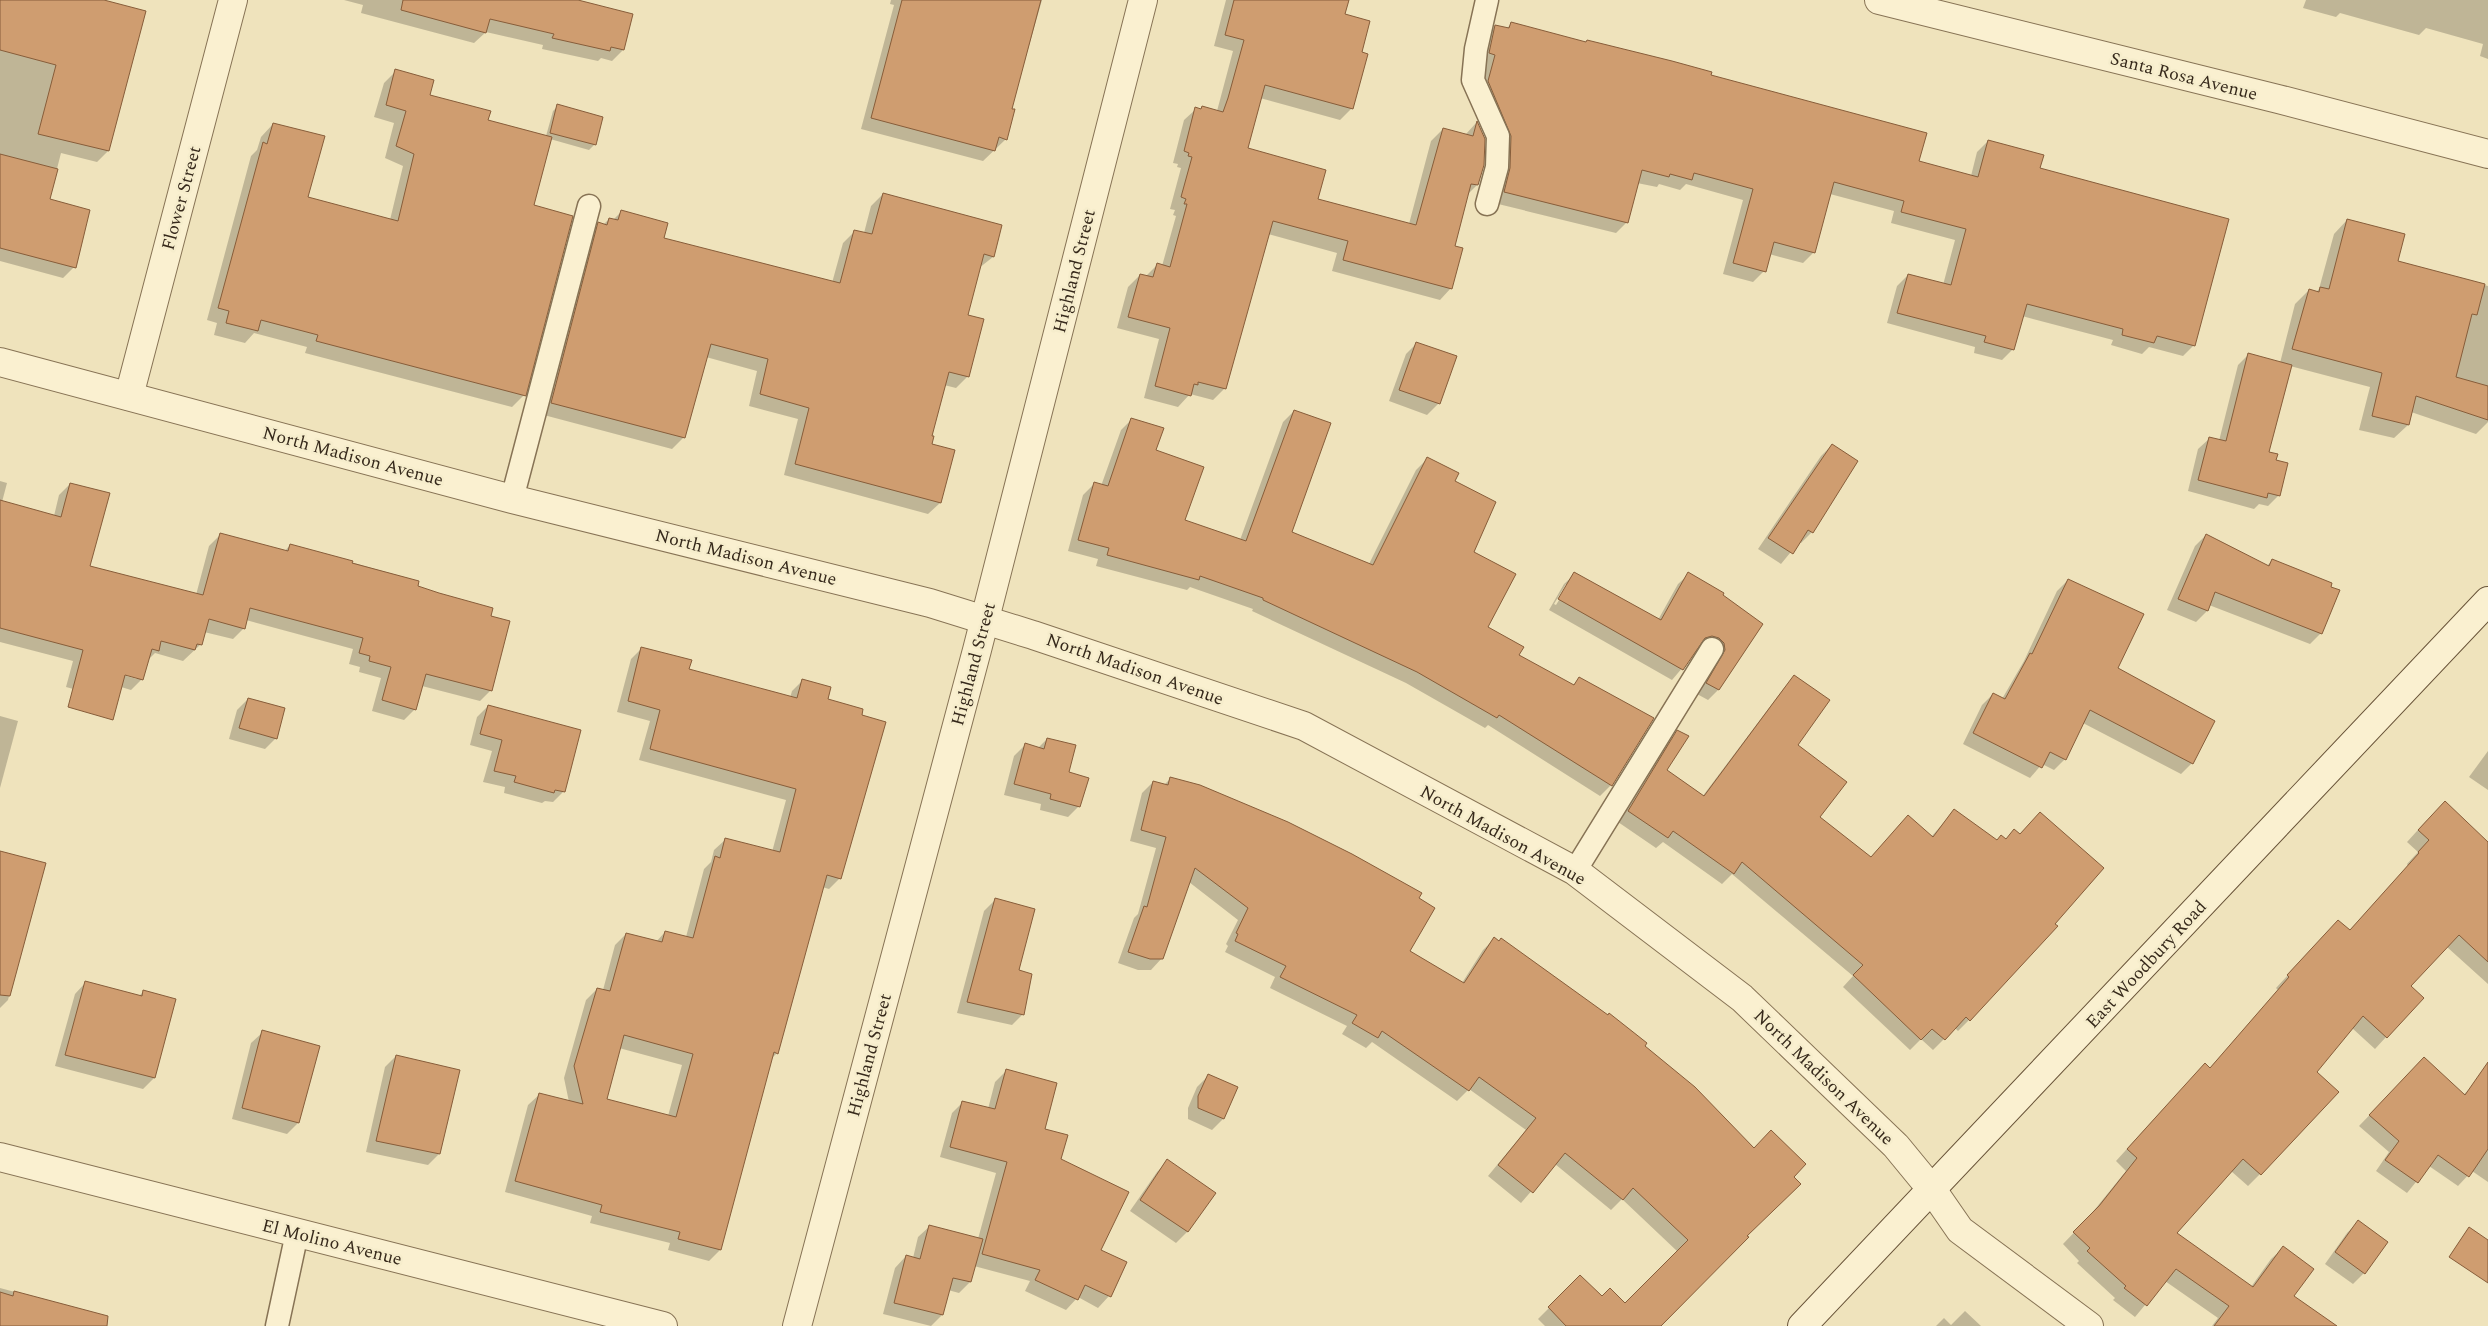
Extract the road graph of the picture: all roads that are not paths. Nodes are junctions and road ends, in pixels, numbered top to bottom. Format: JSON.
{"nodes":[{"id":1,"x":233,"y":0,"type":"edge"},
{"id":2,"x":1143,"y":0,"type":"edge"},
{"id":3,"x":1487,"y":0,"type":"edge"},
{"id":4,"x":1879,"y":0,"type":"edge"},
{"id":5,"x":2488,"y":154,"type":"edge"},
{"id":6,"x":1487,"y":204,"type":"dead end"},
{"id":7,"x":589,"y":206,"type":"dead end"},
{"id":8,"x":0,"y":362,"type":"edge"},
{"id":9,"x":129,"y":396,"type":"junction"},
{"id":10,"x":512,"y":499,"type":"junction"},
{"id":11,"x":2488,"y":601,"type":"edge"},
{"id":12,"x":984,"y":621,"type":"junction"},
{"id":13,"x":1712,"y":649,"type":"dead end"},
{"id":14,"x":1575,"y":871,"type":"junction"},
{"id":15,"x":0,"y":1157,"type":"edge"},
{"id":16,"x":1933,"y":1190,"type":"junction"},
{"id":17,"x":297,"y":1233,"type":"junction"},
{"id":18,"x":277,"y":1326,"type":"edge"},
{"id":19,"x":663,"y":1326,"type":"edge"},
{"id":20,"x":797,"y":1326,"type":"edge"},
{"id":21,"x":1802,"y":1326,"type":"edge"},
{"id":22,"x":2089,"y":1326,"type":"edge"}],
"edges":[{"from":1,"to":9,"type":"street","name":"Flower Street"},
{"from":2,"to":12,"type":"street","name":"Highland Street"},
{"from":3,"to":6,"type":"lane"},
{"from":4,"to":5,"type":"street","name":"Santa Rosa Avenue"},
{"from":7,"to":10,"type":"lane"},
{"from":8,"to":9,"type":"street","name":"North Madison Avenue"},
{"from":9,"to":10,"type":"street","name":"North Madison Avenue"},
{"from":10,"to":12,"type":"street","name":"North Madison Avenue"},
{"from":11,"to":16,"type":"street","name":"East Woodbury Road"},
{"from":12,"to":14,"type":"street","name":"North Madison Avenue"},
{"from":12,"to":20,"type":"street","name":"Highland Street"},
{"from":13,"to":14,"type":"lane"},
{"from":14,"to":16,"type":"street","name":"North Madison Avenue"},
{"from":15,"to":17,"type":"street","name":"El Molino Avenue"},
{"from":16,"to":21,"type":"street","name":"East Woodbury Road"},
{"from":16,"to":22,"type":"street","name":"North Madison Avenue"},
{"from":17,"to":18,"type":"lane"},
{"from":17,"to":19,"type":"street","name":"El Molino Avenue"}]}
